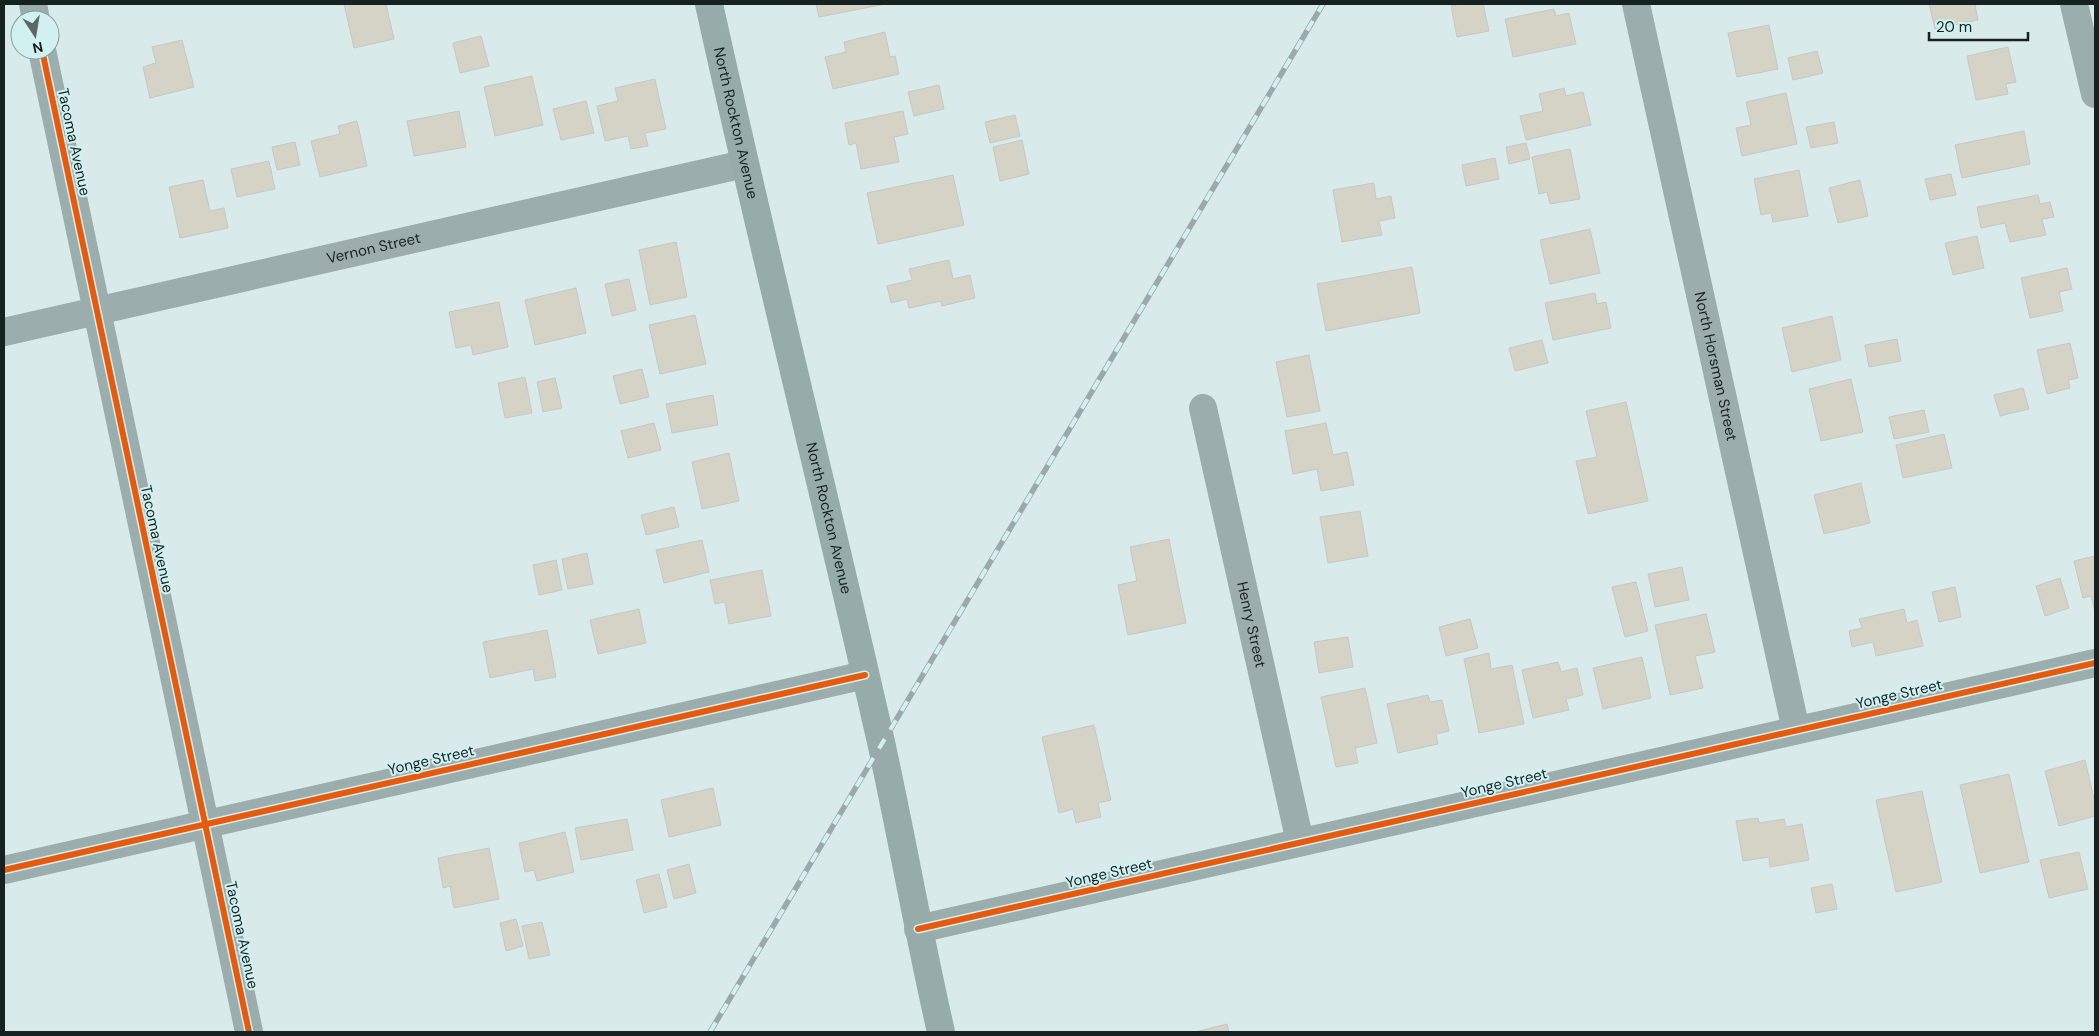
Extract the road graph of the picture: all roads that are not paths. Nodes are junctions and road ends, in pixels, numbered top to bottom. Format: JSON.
{"nodes":[{"id":1,"x":708,"y":4,"type":"edge"},
{"id":2,"x":1636,"y":4,"type":"edge"},
{"id":3,"x":2074,"y":4,"type":"edge"},
{"id":4,"x":44,"y":60,"type":"edge"},
{"id":5,"x":2095,"y":94,"type":"edge"},
{"id":6,"x":744,"y":164,"type":"junction"},
{"id":7,"x":96,"y":311,"type":"junction"},
{"id":8,"x":4,"y":332,"type":"edge"},
{"id":9,"x":1203,"y":408,"type":"dead end"},
{"id":10,"x":2095,"y":663,"type":"edge"},
{"id":11,"x":865,"y":675,"type":"junction"},
{"id":12,"x":1796,"y":730,"type":"junction"},
{"id":13,"x":205,"y":824,"type":"junction"},
{"id":14,"x":1300,"y":842,"type":"junction"},
{"id":15,"x":4,"y":870,"type":"edge"},
{"id":16,"x":918,"y":929,"type":"junction"},
{"id":17,"x":249,"y":1032,"type":"edge"},
{"id":18,"x":942,"y":1032,"type":"edge"}],
"edges":[{"from":1,"to":6,"type":"main road","name":"North Rockton Avenue"},
{"from":2,"to":12,"type":"street","name":"North Horsman Street"},
{"from":3,"to":5,"type":"street"},
{"from":4,"to":7,"type":"street","name":"Tacoma Avenue"},
{"from":6,"to":7,"type":"street","name":"Vernon Street"},
{"from":6,"to":11,"type":"main road","name":"North Rockton Avenue"},
{"from":7,"to":8,"type":"street","name":"Vernon Street"},
{"from":7,"to":13,"type":"street","name":"Tacoma Avenue"},
{"from":9,"to":14,"type":"street","name":"Henry Street"},
{"from":10,"to":12,"type":"street","name":"Yonge Street"},
{"from":11,"to":13,"type":"street","name":"Yonge Street"},
{"from":11,"to":16,"type":"main road","name":"North Rockton Avenue"},
{"from":12,"to":14,"type":"street","name":"Yonge Street"},
{"from":13,"to":15,"type":"street","name":"Yonge Street"},
{"from":13,"to":17,"type":"street","name":"Tacoma Avenue"},
{"from":14,"to":16,"type":"street","name":"Yonge Street"},
{"from":16,"to":18,"type":"main road","name":"North Rockton Avenue"}]}
